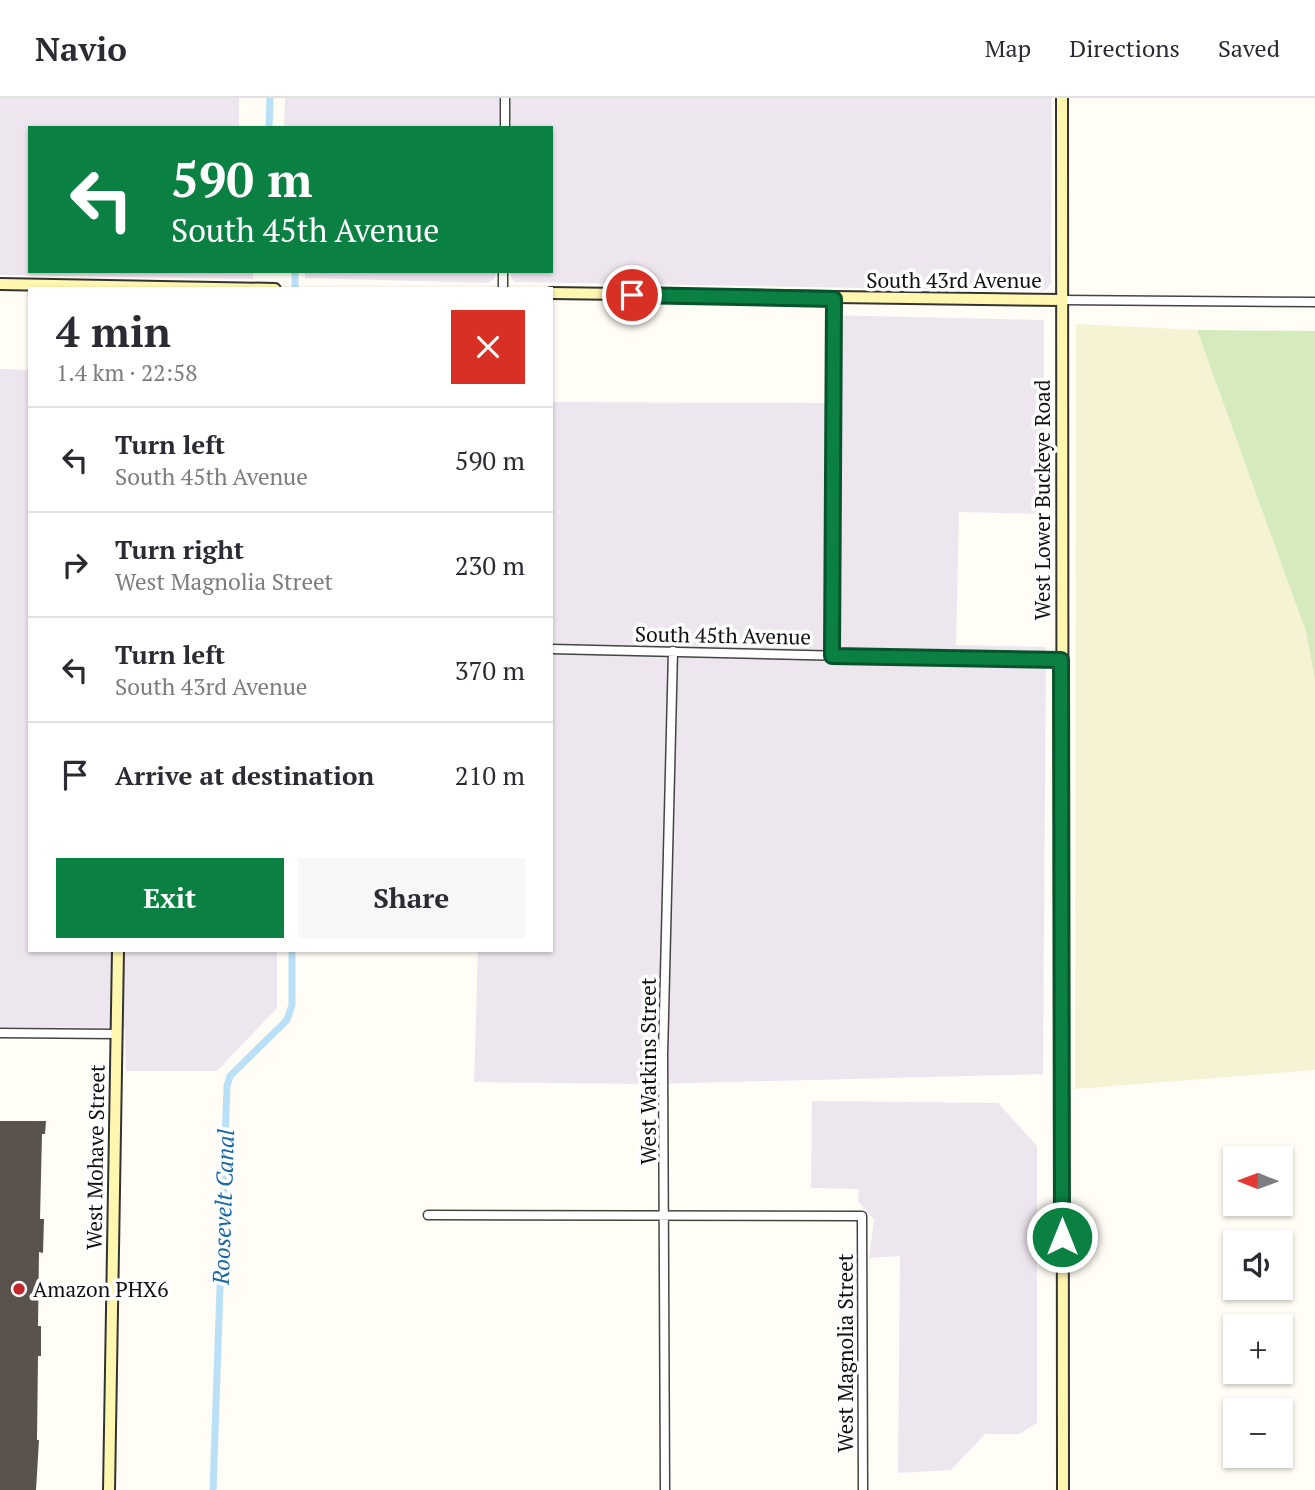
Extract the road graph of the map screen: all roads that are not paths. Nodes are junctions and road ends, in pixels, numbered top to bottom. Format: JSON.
{"nodes":[{"id":1,"x":505,"y":98,"type":"edge"},
{"id":2,"x":1062,"y":98,"type":"edge"},
{"id":3,"x":505,"y":126,"type":"edge"},
{"id":4,"x":0,"y":284,"type":"edge"},
{"id":5,"x":109,"y":287,"type":"edge"},
{"id":6,"x":553,"y":293,"type":"edge"},
{"id":7,"x":834,"y":299,"type":"junction"},
{"id":8,"x":1061,"y":300,"type":"junction"},
{"id":9,"x":1315,"y":302,"type":"edge"},
{"id":10,"x":553,"y":649,"type":"edge"},
{"id":11,"x":673,"y":652,"type":"junction"},
{"id":12,"x":832,"y":656,"type":"junction"},
{"id":13,"x":1061,"y":660,"type":"junction"},
{"id":14,"x":118,"y":952,"type":"edge"},
{"id":15,"x":0,"y":1033,"type":"edge"},
{"id":16,"x":116,"y":1034,"type":"junction"},
{"id":17,"x":665,"y":1214,"type":"junction"},
{"id":18,"x":428,"y":1215,"type":"dead end"},
{"id":19,"x":109,"y":1490,"type":"edge"},
{"id":20,"x":665,"y":1490,"type":"edge"},
{"id":21,"x":863,"y":1490,"type":"edge"},
{"id":22,"x":1063,"y":1490,"type":"edge"}],
"edges":[{"from":1,"to":3,"type":"street"},
{"from":2,"to":8,"type":"main road","name":"West Lower Buckeye Road"},
{"from":4,"to":5,"type":"main road"},
{"from":6,"to":7,"type":"main road","name":"South 43rd Avenue"},
{"from":7,"to":8,"type":"main road","name":"South 43rd Avenue"},
{"from":7,"to":12,"type":"street"},
{"from":8,"to":9,"type":"street","name":"South 43rd Avenue"},
{"from":8,"to":13,"type":"main road","name":"West Lower Buckeye Road"},
{"from":10,"to":11,"type":"street","name":"South 45th Avenue"},
{"from":11,"to":12,"type":"street","name":"South 45th Avenue"},
{"from":11,"to":17,"type":"street","name":"West Watkins Street"},
{"from":12,"to":13,"type":"street","name":"South 45th Avenue"},
{"from":13,"to":22,"type":"main road","name":"West Lower Buckeye Road"},
{"from":14,"to":16,"type":"main road","name":"West Mohave Street"},
{"from":15,"to":16,"type":"street"},
{"from":16,"to":19,"type":"main road","name":"West Mohave Street"},
{"from":17,"to":18,"type":"street"},
{"from":17,"to":20,"type":"street","name":"West Watkins Street"},
{"from":17,"to":21,"type":"street","name":"West Magnolia Street"}]}
